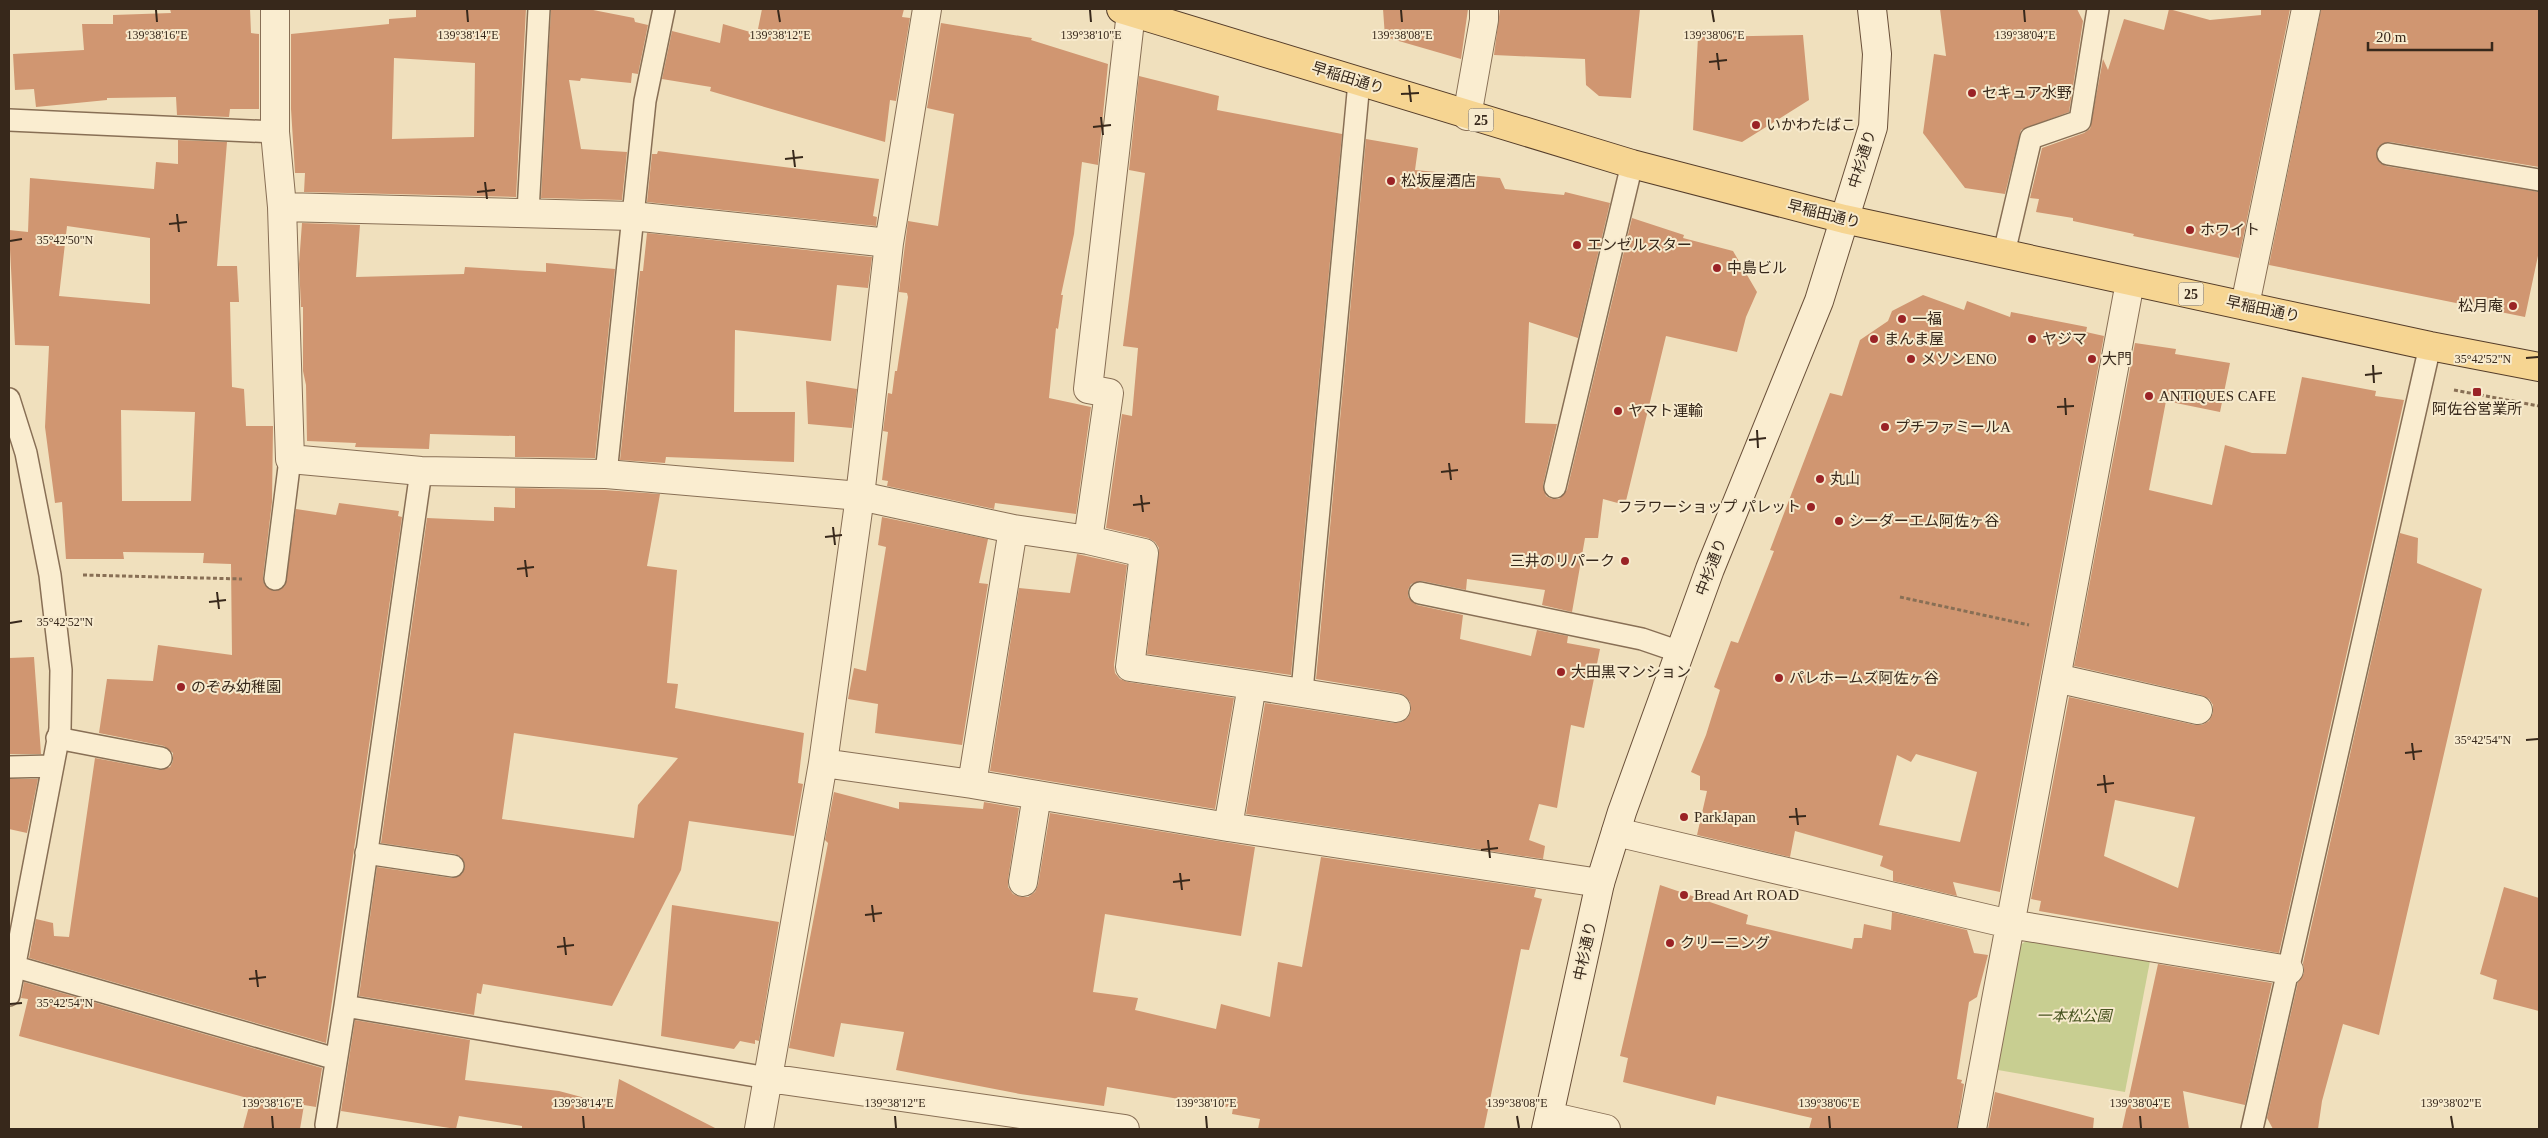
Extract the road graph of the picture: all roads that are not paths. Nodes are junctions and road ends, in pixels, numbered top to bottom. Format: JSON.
{"nodes":[{"id":1,"x":275,"y":9,"type":"edge"},
{"id":2,"x":539,"y":9,"type":"edge"},
{"id":3,"x":664,"y":9,"type":"edge"},
{"id":4,"x":927,"y":9,"type":"edge"},
{"id":5,"x":1484,"y":9,"type":"edge"},
{"id":6,"x":1872,"y":9,"type":"edge"},
{"id":7,"x":2098,"y":9,"type":"edge"},
{"id":8,"x":2306,"y":9,"type":"edge"},
{"id":9,"x":1126,"y":10,"type":"edge"},
{"id":10,"x":1172,"y":16,"type":"edge"},
{"id":11,"x":1359,"y":82,"type":"junction"},
{"id":12,"x":1468,"y":116,"type":"junction"},
{"id":13,"x":9,"y":120,"type":"edge"},
{"id":14,"x":275,"y":132,"type":"junction"},
{"id":15,"x":2388,"y":154,"type":"dead end"},
{"id":16,"x":1632,"y":164,"type":"junction"},
{"id":17,"x":2539,"y":180,"type":"edge"},
{"id":18,"x":282,"y":207,"type":"junction"},
{"id":19,"x":528,"y":212,"type":"junction"},
{"id":20,"x":632,"y":216,"type":"junction"},
{"id":21,"x":1844,"y":219,"type":"junction"},
{"id":22,"x":889,"y":243,"type":"junction"},
{"id":23,"x":2004,"y":253,"type":"junction"},
{"id":24,"x":2130,"y":282,"type":"junction"},
{"id":25,"x":2245,"y":305,"type":"junction"},
{"id":26,"x":2430,"y":346,"type":"junction"},
{"id":27,"x":2538,"y":361,"type":"edge"},
{"id":28,"x":9,"y":399,"type":"edge"},
{"id":29,"x":290,"y":460,"type":"junction"},
{"id":30,"x":421,"y":471,"type":"junction"},
{"id":31,"x":606,"y":474,"type":"junction"},
{"id":32,"x":1555,"y":487,"type":"dead end"},
{"id":33,"x":860,"y":496,"type":"junction"},
{"id":34,"x":1013,"y":529,"type":"junction"},
{"id":35,"x":1088,"y":540,"type":"junction"},
{"id":36,"x":275,"y":579,"type":"road end"},
{"id":37,"x":1420,"y":593,"type":"dead end"},
{"id":38,"x":1680,"y":652,"type":"junction"},
{"id":39,"x":2056,"y":678,"type":"junction"},
{"id":40,"x":1252,"y":685,"type":"junction"},
{"id":41,"x":1302,"y":691,"type":"junction"},
{"id":42,"x":1396,"y":708,"type":"dead end"},
{"id":43,"x":2198,"y":710,"type":"dead end"},
{"id":44,"x":57,"y":738,"type":"junction"},
{"id":45,"x":161,"y":758,"type":"dead end"},
{"id":46,"x":822,"y":763,"type":"junction"},
{"id":47,"x":52,"y":766,"type":"junction"},
{"id":48,"x":9,"y":767,"type":"edge"},
{"id":49,"x":972,"y":784,"type":"junction"},
{"id":50,"x":1037,"y":795,"type":"junction"},
{"id":51,"x":1228,"y":827,"type":"junction"},
{"id":52,"x":1616,"y":832,"type":"junction"},
{"id":53,"x":366,"y":853,"type":"junction"},
{"id":54,"x":453,"y":866,"type":"dead end"},
{"id":55,"x":1023,"y":882,"type":"dead end"},
{"id":56,"x":1600,"y":883,"type":"junction"},
{"id":57,"x":2010,"y":924,"type":"junction"},
{"id":58,"x":16,"y":967,"type":"junction"},
{"id":59,"x":2289,"y":970,"type":"junction"},
{"id":60,"x":9,"y":995,"type":"edge"},
{"id":61,"x":345,"y":1006,"type":"junction"},
{"id":62,"x":336,"y":1059,"type":"junction"},
{"id":63,"x":768,"y":1078,"type":"junction"},
{"id":64,"x":1547,"y":1123,"type":"edge"},
{"id":65,"x":326,"y":1125,"type":"dead end"},
{"id":66,"x":759,"y":1129,"type":"edge"},
{"id":67,"x":1125,"y":1129,"type":"edge"},
{"id":68,"x":1606,"y":1129,"type":"edge"},
{"id":69,"x":1972,"y":1129,"type":"edge"},
{"id":70,"x":2252,"y":1129,"type":"edge"}],
"edges":[{"from":1,"to":14,"type":"street"},
{"from":2,"to":19,"type":"lane"},
{"from":3,"to":20,"type":"lane"},
{"from":4,"to":22,"type":"street"},
{"from":5,"to":12,"type":"street"},
{"from":6,"to":21,"type":"street","name":"中杉通り"},
{"from":7,"to":23,"type":"lane"},
{"from":8,"to":25,"type":"street"},
{"from":9,"to":10,"type":"main road","name":"早稲田通り","number":"25"},
{"from":9,"to":35,"type":"street"},
{"from":10,"to":11,"type":"main road","name":"早稲田通り","number":"25"},
{"from":11,"to":12,"type":"main road","name":"早稲田通り","number":"25"},
{"from":11,"to":41,"type":"lane"},
{"from":12,"to":16,"type":"main road","name":"早稲田通り","number":"25"},
{"from":13,"to":14,"type":"lane"},
{"from":14,"to":18,"type":"street"},
{"from":15,"to":17,"type":"lane"},
{"from":16,"to":21,"type":"main road","name":"早稲田通り","number":"25"},
{"from":16,"to":32,"type":"lane"},
{"from":18,"to":19,"type":"street"},
{"from":18,"to":29,"type":"street"},
{"from":19,"to":20,"type":"street"},
{"from":20,"to":22,"type":"street"},
{"from":20,"to":31,"type":"lane"},
{"from":21,"to":23,"type":"main road","name":"早稲田通り","number":"25"},
{"from":21,"to":38,"type":"street","name":"中杉通り"},
{"from":22,"to":33,"type":"street"},
{"from":23,"to":24,"type":"main road","name":"早稲田通り","number":"25"},
{"from":24,"to":25,"type":"main road","name":"早稲田通り","number":"25"},
{"from":24,"to":39,"type":"street"},
{"from":25,"to":26,"type":"main road","name":"早稲田通り","number":"25"},
{"from":26,"to":27,"type":"main road","name":"早稲田通り","number":"25"},
{"from":26,"to":59,"type":"lane"},
{"from":28,"to":44,"type":"lane"},
{"from":29,"to":30,"type":"street"},
{"from":29,"to":36,"type":"lane"},
{"from":30,"to":31,"type":"street"},
{"from":30,"to":53,"type":"lane"},
{"from":31,"to":33,"type":"street"},
{"from":33,"to":34,"type":"street"},
{"from":33,"to":46,"type":"street"},
{"from":34,"to":35,"type":"street"},
{"from":34,"to":49,"type":"street"},
{"from":35,"to":40,"type":"street"},
{"from":37,"to":38,"type":"lane"},
{"from":38,"to":52,"type":"street","name":"中杉通り"},
{"from":39,"to":43,"type":"street"},
{"from":39,"to":57,"type":"street"},
{"from":40,"to":41,"type":"street"},
{"from":40,"to":51,"type":"street"},
{"from":41,"to":42,"type":"street"},
{"from":44,"to":45,"type":"lane"},
{"from":44,"to":47,"type":"lane"},
{"from":46,"to":49,"type":"street"},
{"from":46,"to":63,"type":"street"},
{"from":47,"to":48,"type":"lane"},
{"from":47,"to":58,"type":"lane"},
{"from":49,"to":50,"type":"street"},
{"from":50,"to":51,"type":"street"},
{"from":50,"to":55,"type":"street"},
{"from":51,"to":56,"type":"street"},
{"from":52,"to":56,"type":"street","name":"中杉通り"},
{"from":52,"to":57,"type":"street"},
{"from":53,"to":54,"type":"lane"},
{"from":53,"to":61,"type":"lane"},
{"from":56,"to":64,"type":"street","name":"中杉通り"},
{"from":57,"to":59,"type":"street"},
{"from":57,"to":69,"type":"street"},
{"from":58,"to":60,"type":"lane"},
{"from":58,"to":62,"type":"lane"},
{"from":59,"to":70,"type":"lane"},
{"from":61,"to":62,"type":"lane"},
{"from":61,"to":63,"type":"lane"},
{"from":62,"to":65,"type":"lane"},
{"from":63,"to":66,"type":"street"},
{"from":63,"to":67,"type":"street"},
{"from":64,"to":68,"type":"street"}]}
